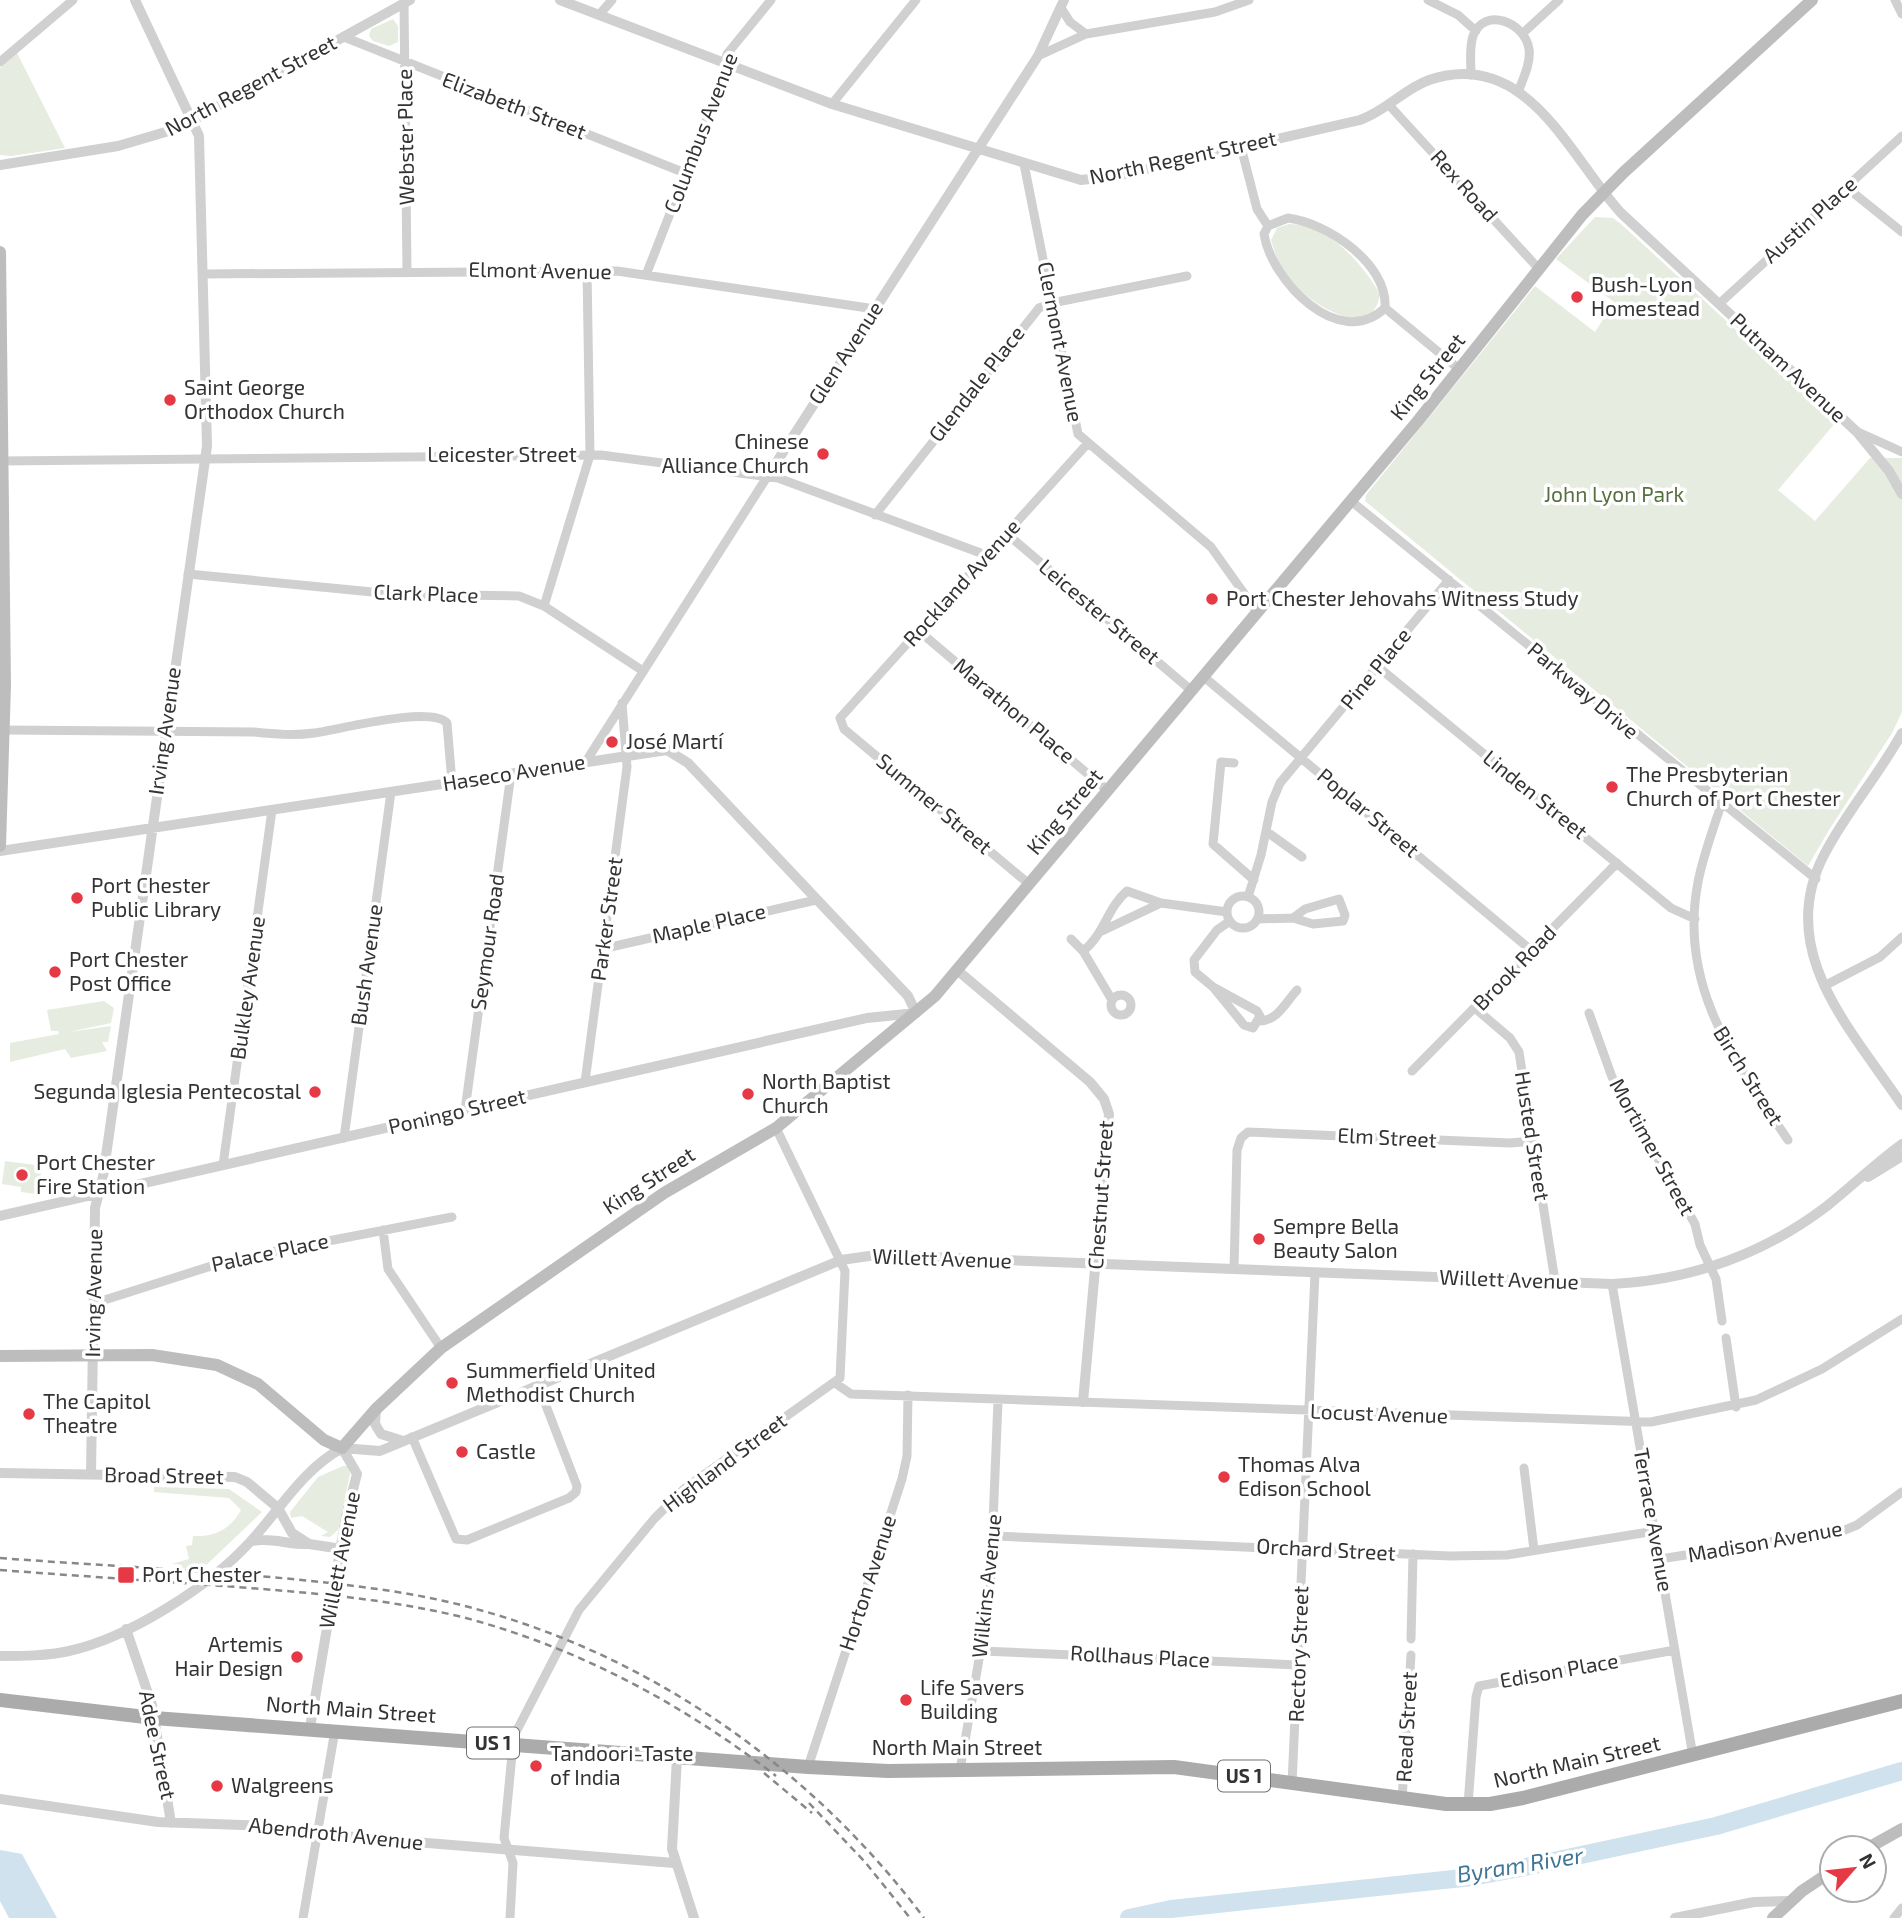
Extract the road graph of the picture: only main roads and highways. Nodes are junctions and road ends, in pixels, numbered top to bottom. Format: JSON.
{"nodes":[{"id":1,"x":1812,"y":0,"type":"edge"},
{"id":2,"x":0,"y":252,"type":"edge"},
{"id":3,"x":1,"y":572,"type":"edge"},
{"id":4,"x":2,"y":685,"type":"edge"},
{"id":5,"x":1,"y":796,"type":"edge"},
{"id":6,"x":0,"y":848,"type":"edge"},
{"id":7,"x":0,"y":1356,"type":"edge"},
{"id":8,"x":0,"y":1700,"type":"edge"},
{"id":9,"x":1902,"y":1701,"type":"edge"},
{"id":10,"x":1818,"y":1881,"type":"edge"},
{"id":11,"x":1773,"y":1918,"type":"edge"}],
"edges":[{"from":1,"to":7,"type":"main road","name":"King Street"},
{"from":2,"to":3,"type":"main road"},
{"from":3,"to":4,"type":"main road"},
{"from":4,"to":5,"type":"main road"},
{"from":5,"to":6,"type":"main road"},
{"from":8,"to":9,"type":"main road","name":"North Main Street","number":"US 1"},
{"from":10,"to":11,"type":"main road"}]}
